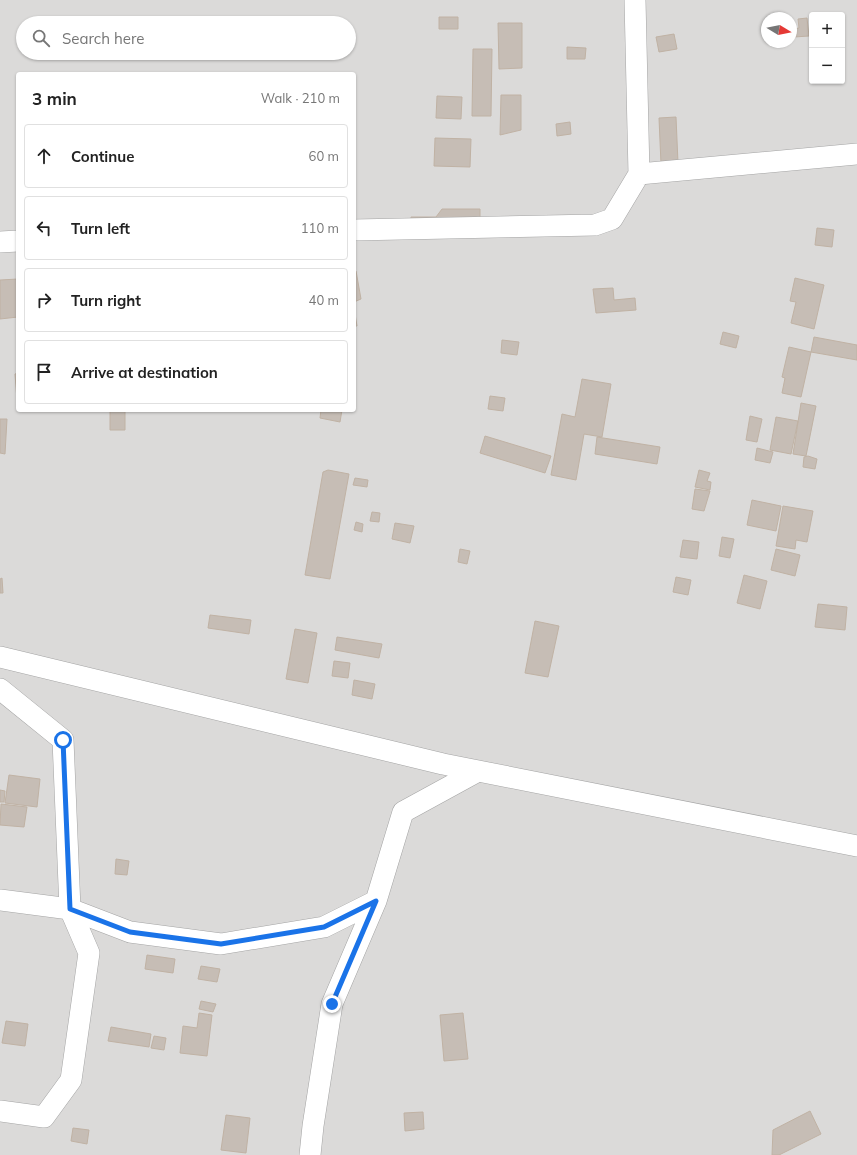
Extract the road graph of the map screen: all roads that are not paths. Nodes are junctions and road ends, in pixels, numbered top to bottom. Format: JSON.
{"nodes":[{"id":1,"x":635,"y":0,"type":"edge"},
{"id":2,"x":857,"y":154,"type":"edge"},
{"id":3,"x":639,"y":174,"type":"junction"},
{"id":4,"x":356,"y":230,"type":"edge"},
{"id":5,"x":16,"y":241,"type":"edge"},
{"id":6,"x":0,"y":242,"type":"edge"},
{"id":7,"x":0,"y":657,"type":"edge"},
{"id":8,"x":0,"y":689,"type":"edge"},
{"id":9,"x":478,"y":771,"type":"junction"},
{"id":10,"x":857,"y":846,"type":"edge"},
{"id":11,"x":0,"y":900,"type":"edge"},
{"id":12,"x":376,"y":901,"type":"junction"},
{"id":13,"x":70,"y":909,"type":"junction"},
{"id":14,"x":0,"y":1111,"type":"edge"},
{"id":15,"x":310,"y":1155,"type":"edge"}],
"edges":[{"from":1,"to":3,"type":"street"},
{"from":2,"to":3,"type":"street"},
{"from":3,"to":4,"type":"street"},
{"from":5,"to":6,"type":"street"},
{"from":7,"to":9,"type":"street"},
{"from":8,"to":13,"type":"street"},
{"from":9,"to":10,"type":"street"},
{"from":9,"to":12,"type":"street"},
{"from":11,"to":13,"type":"street"},
{"from":12,"to":13,"type":"street"},
{"from":12,"to":15,"type":"street"},
{"from":13,"to":14,"type":"street"}]}
